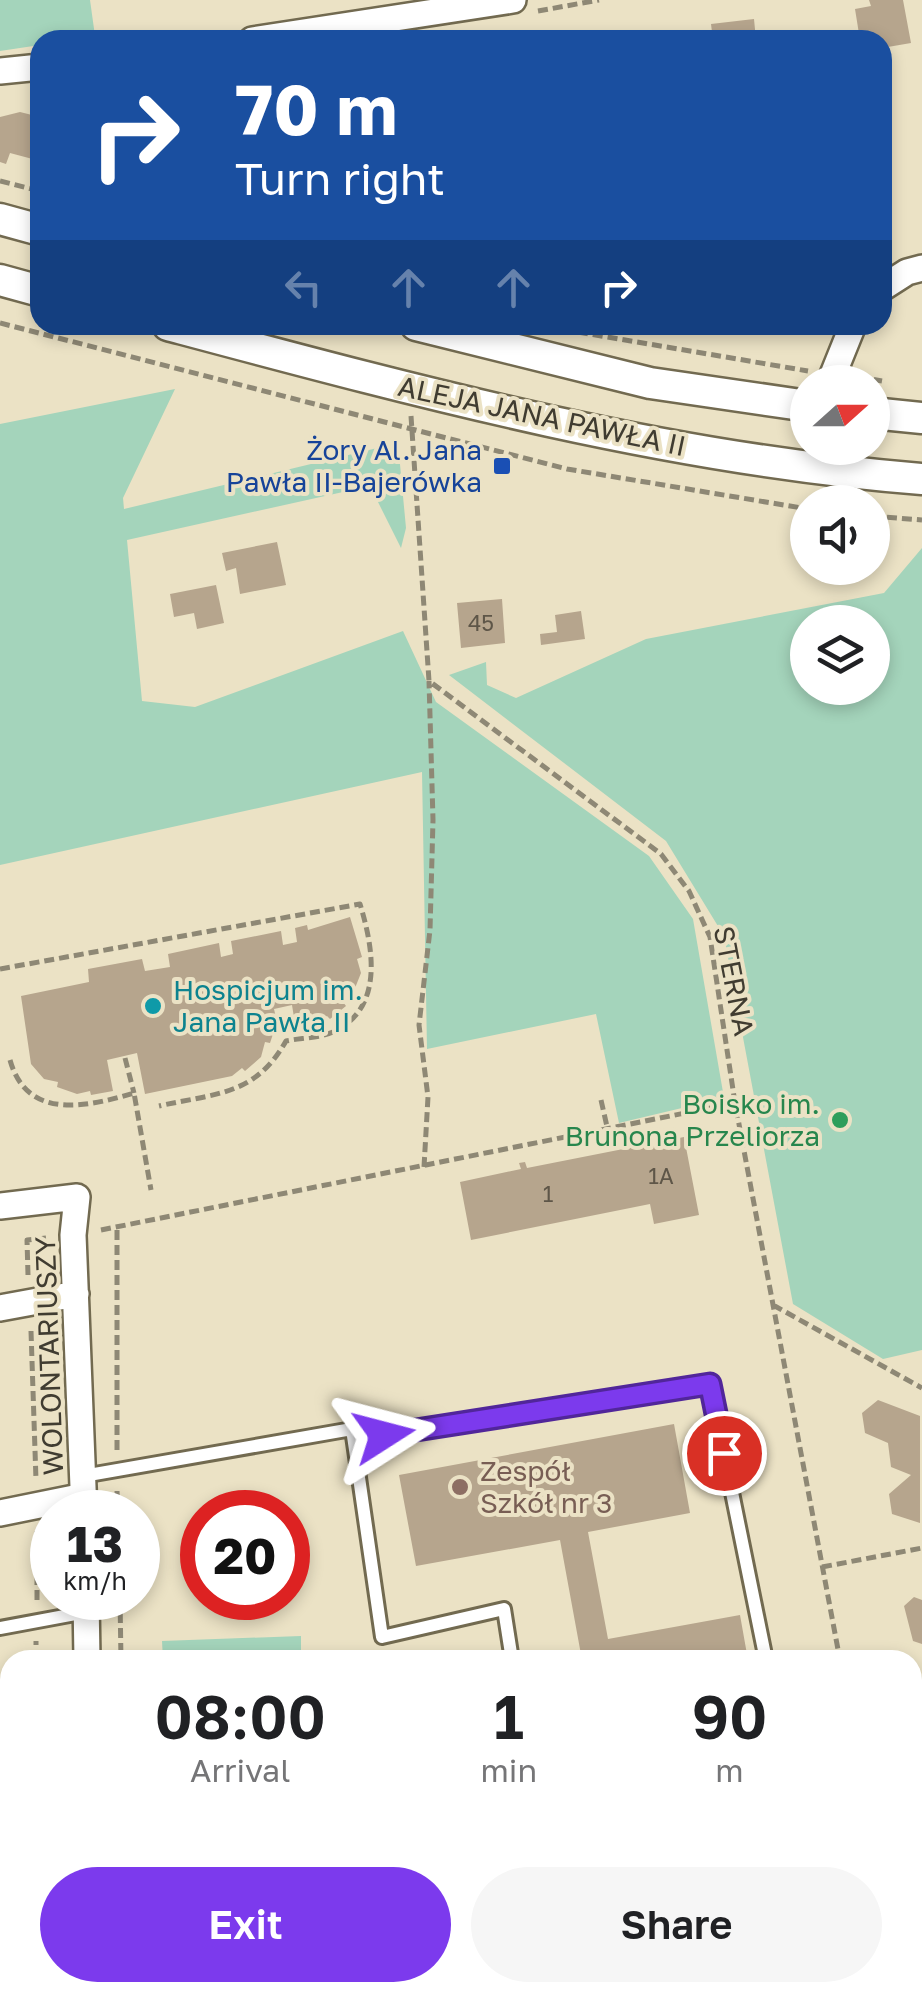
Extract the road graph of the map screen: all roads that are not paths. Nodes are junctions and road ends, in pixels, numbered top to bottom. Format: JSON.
{"nodes":[{"id":1,"x":513,"y":0,"type":"edge"},
{"id":2,"x":451,"y":5,"type":"edge"},
{"id":3,"x":309,"y":30,"type":"edge"},
{"id":4,"x":30,"y":68,"type":"edge"},
{"id":5,"x":0,"y":71,"type":"edge"},
{"id":6,"x":0,"y":219,"type":"edge"},
{"id":7,"x":30,"y":227,"type":"edge"},
{"id":8,"x":922,"y":268,"type":"edge"},
{"id":9,"x":0,"y":280,"type":"edge"},
{"id":10,"x":892,"y":282,"type":"edge"},
{"id":11,"x":30,"y":288,"type":"edge"},
{"id":12,"x":207,"y":335,"type":"edge"},
{"id":13,"x":457,"y":335,"type":"edge"},
{"id":14,"x":849,"y":335,"type":"edge"},
{"id":15,"x":836,"y":365,"type":"edge"},
{"id":16,"x":790,"y":403,"type":"edge"},
{"id":17,"x":890,"y":415,"type":"edge"},
{"id":18,"x":922,"y":418,"type":"edge"},
{"id":19,"x":922,"y":479,"type":"edge"},
{"id":20,"x":0,"y":1206,"type":"edge"},
{"id":21,"x":76,"y":1294,"type":"junction"},
{"id":22,"x":0,"y":1308,"type":"edge"},
{"id":23,"x":352,"y":1429,"type":"junction"},
{"id":24,"x":84,"y":1490,"type":"edge"},
{"id":25,"x":91,"y":1490,"type":"edge"},
{"id":26,"x":30,"y":1507,"type":"edge"},
{"id":27,"x":0,"y":1513,"type":"edge"},
{"id":28,"x":39,"y":1620,"type":"edge"},
{"id":29,"x":86,"y":1620,"type":"edge"},
{"id":30,"x":0,"y":1628,"type":"edge"},
{"id":31,"x":87,"y":1650,"type":"edge"},
{"id":32,"x":510,"y":1650,"type":"edge"},
{"id":33,"x":764,"y":1650,"type":"edge"}],
"edges":[{"from":1,"to":2,"type":"street"},
{"from":2,"to":3,"type":"street"},
{"from":4,"to":5,"type":"street"},
{"from":6,"to":7,"type":"street"},
{"from":8,"to":10,"type":"street"},
{"from":9,"to":11,"type":"street"},
{"from":12,"to":19,"type":"street","name":"ALEJA JANA PAWŁA II"},
{"from":13,"to":16,"type":"street","name":"ALEJA JANA PAWŁA II"},
{"from":14,"to":15,"type":"street"},
{"from":17,"to":18,"type":"street"},
{"from":20,"to":21,"type":"street","name":"WOLONTARIUSZY"},
{"from":21,"to":22,"type":"street"},
{"from":21,"to":24,"type":"street","name":"WOLONTARIUSZY"},
{"from":23,"to":25,"type":"lane"},
{"from":23,"to":32,"type":"lane"},
{"from":23,"to":33,"type":"lane"},
{"from":26,"to":27,"type":"street"},
{"from":28,"to":30,"type":"lane"},
{"from":29,"to":31,"type":"street"}]}
